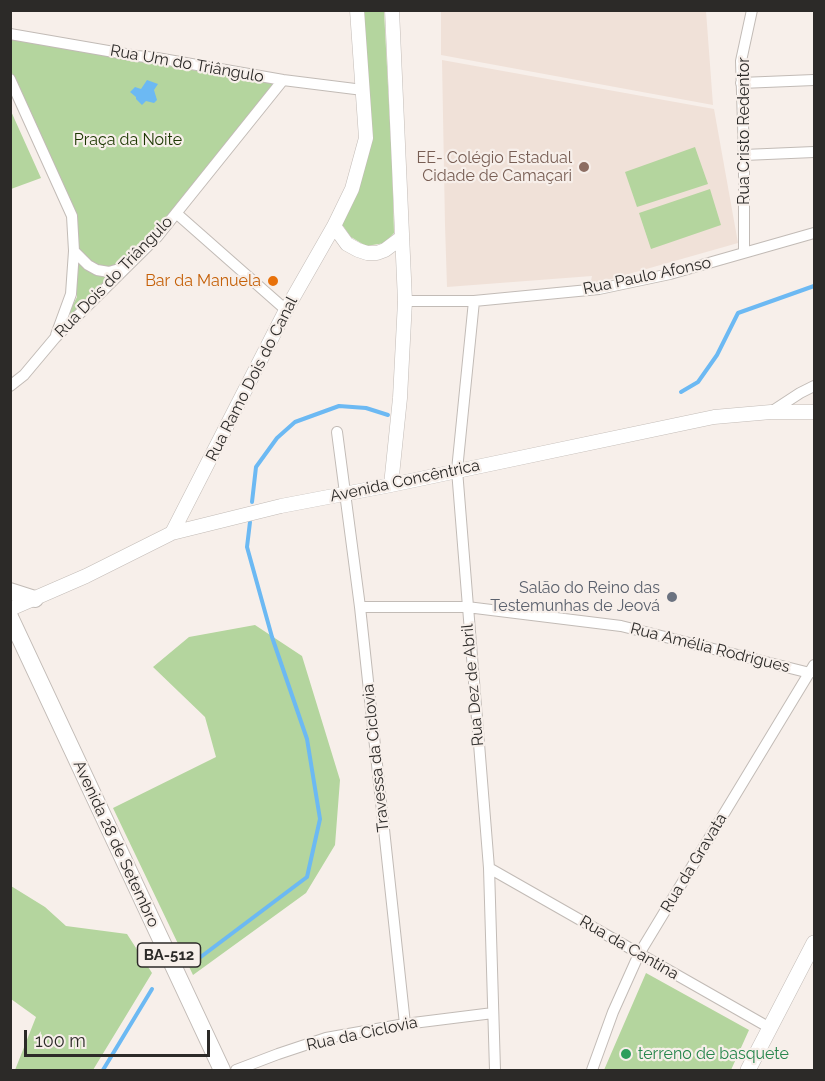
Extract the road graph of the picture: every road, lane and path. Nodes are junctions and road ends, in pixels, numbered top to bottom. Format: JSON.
{"nodes":[{"id":1,"x":357,"y":10,"type":"edge"},
{"id":2,"x":393,"y":10,"type":"edge"},
{"id":3,"x":752,"y":10,"type":"edge"},
{"id":4,"x":10,"y":34,"type":"edge"},
{"id":5,"x":10,"y":79,"type":"edge"},
{"id":6,"x":283,"y":80,"type":"junction"},
{"id":7,"x":814,"y":80,"type":"edge"},
{"id":8,"x":741,"y":83,"type":"junction"},
{"id":9,"x":363,"y":90,"type":"junction"},
{"id":10,"x":814,"y":152,"type":"edge"},
{"id":11,"x":744,"y":155,"type":"junction"},
{"id":12,"x":176,"y":213,"type":"junction"},
{"id":13,"x":334,"y":226,"type":"junction"},
{"id":14,"x":814,"y":233,"type":"edge"},
{"id":15,"x":401,"y":238,"type":"junction"},
{"id":16,"x":385,"y":250,"type":"junction"},
{"id":17,"x":74,"y":251,"type":"junction"},
{"id":18,"x":744,"y":252,"type":"junction"},
{"id":19,"x":403,"y":261,"type":"junction"},
{"id":20,"x":127,"y":267,"type":"junction"},
{"id":21,"x":405,"y":301,"type":"junction"},
{"id":22,"x":474,"y":301,"type":"junction"},
{"id":23,"x":286,"y":310,"type":"junction"},
{"id":24,"x":55,"y":338,"type":"junction"},
{"id":25,"x":10,"y":386,"type":"edge"},
{"id":26,"x":814,"y":386,"type":"edge"},
{"id":27,"x":771,"y":412,"type":"junction"},
{"id":28,"x":814,"y":412,"type":"edge"},
{"id":29,"x":337,"y":432,"type":"dead end"},
{"id":30,"x":457,"y":470,"type":"junction"},
{"id":31,"x":391,"y":485,"type":"junction"},
{"id":32,"x":346,"y":494,"type":"junction"},
{"id":33,"x":172,"y":533,"type":"junction"},
{"id":34,"x":10,"y":591,"type":"edge"},
{"id":35,"x":35,"y":599,"type":"junction"},
{"id":36,"x":360,"y":607,"type":"junction"},
{"id":37,"x":467,"y":607,"type":"junction"},
{"id":38,"x":10,"y":609,"type":"edge"},
{"id":39,"x":10,"y":617,"type":"edge"},
{"id":40,"x":812,"y":669,"type":"edge"},
{"id":41,"x":489,"y":868,"type":"junction"},
{"id":42,"x":814,"y":943,"type":"edge"},
{"id":43,"x":639,"y":954,"type":"junction"},
{"id":44,"x":493,"y":1013,"type":"junction"},
{"id":45,"x":405,"y":1023,"type":"junction"},
{"id":46,"x":770,"y":1028,"type":"junction"},
{"id":47,"x":222,"y":1071,"type":"edge"},
{"id":48,"x":236,"y":1071,"type":"edge"},
{"id":49,"x":495,"y":1071,"type":"edge"},
{"id":50,"x":592,"y":1071,"type":"edge"},
{"id":51,"x":748,"y":1071,"type":"edge"}],
"edges":[{"from":1,"to":9,"type":"street","name":"Rua Ramo Dois do Canal"},
{"from":2,"to":15,"type":"street"},
{"from":3,"to":8,"type":"street","name":"Rua Cristo Redentor"},
{"from":4,"to":6,"type":"street","name":"Rua Um do Triângulo"},
{"from":5,"to":17,"type":"street"},
{"from":6,"to":9,"type":"street","name":"Rua Um do Triângulo"},
{"from":6,"to":12,"type":"street","name":"Rua Dois do Triângulo"},
{"from":7,"to":8,"type":"street"},
{"from":8,"to":11,"type":"street","name":"Rua Cristo Redentor"},
{"from":9,"to":13,"type":"street","name":"Rua Ramo Dois do Canal"},
{"from":10,"to":11,"type":"street"},
{"from":11,"to":18,"type":"street","name":"Rua Cristo Redentor"},
{"from":12,"to":20,"type":"street","name":"Rua Dois do Triângulo"},
{"from":12,"to":23,"type":"street"},
{"from":13,"to":16,"type":"street"},
{"from":13,"to":23,"type":"street","name":"Rua Ramo Dois do Canal"},
{"from":14,"to":18,"type":"street","name":"Rua Paulo Afonso"},
{"from":15,"to":16,"type":"street"},
{"from":15,"to":19,"type":"street"},
{"from":16,"to":19,"type":"street"},
{"from":17,"to":20,"type":"street"},
{"from":17,"to":24,"type":"street"},
{"from":18,"to":22,"type":"street","name":"Rua Paulo Afonso"},
{"from":19,"to":21,"type":"street"},
{"from":20,"to":24,"type":"street","name":"Rua Dois do Triângulo"},
{"from":21,"to":22,"type":"street","name":"Rua Paulo Afonso"},
{"from":21,"to":31,"type":"street"},
{"from":22,"to":30,"type":"street","name":"Rua Dez de Abril"},
{"from":23,"to":33,"type":"street","name":"Rua Ramo Dois do Canal"},
{"from":24,"to":25,"type":"street","name":"Rua Dois do Triângulo"},
{"from":26,"to":27,"type":"street"},
{"from":27,"to":28,"type":"street","name":"Avenida Concêntrica"},
{"from":27,"to":30,"type":"street","name":"Avenida Concêntrica"},
{"from":29,"to":32,"type":"street","name":"Travessa da Ciclovia"},
{"from":30,"to":31,"type":"street","name":"Avenida Concêntrica"},
{"from":30,"to":37,"type":"street","name":"Rua Dez de Abril"},
{"from":31,"to":32,"type":"street","name":"Avenida Concêntrica"},
{"from":32,"to":33,"type":"street","name":"Avenida Concêntrica"},
{"from":32,"to":36,"type":"street","name":"Travessa da Ciclovia"},
{"from":33,"to":35,"type":"street","name":"Avenida Concêntrica"},
{"from":34,"to":35,"type":"main road"},
{"from":35,"to":38,"type":"street","name":"Avenida Concêntrica"},
{"from":36,"to":37,"type":"street","name":"Rua Amélia Rodrigues"},
{"from":36,"to":45,"type":"street","name":"Travessa da Ciclovia"},
{"from":37,"to":40,"type":"street","name":"Rua Amélia Rodrigues"},
{"from":37,"to":41,"type":"street","name":"Rua Dez de Abril"},
{"from":39,"to":47,"type":"main road","name":"Avenida 28 de Setembro","number":"BA-512"},
{"from":40,"to":43,"type":"street","name":"Rua da Gravata"},
{"from":41,"to":43,"type":"street","name":"Rua da Cantina"},
{"from":41,"to":44,"type":"street","name":"Rua Dez de Abril"},
{"from":42,"to":46,"type":"main road"},
{"from":43,"to":46,"type":"street","name":"Rua da Cantina"},
{"from":43,"to":50,"type":"street","name":"Rua da Gravata"},
{"from":44,"to":45,"type":"street","name":"Rua da Ciclovia"},
{"from":44,"to":49,"type":"street","name":"Rua Dez de Abril"},
{"from":45,"to":48,"type":"street","name":"Rua da Ciclovia"},
{"from":46,"to":51,"type":"main road"}]}
